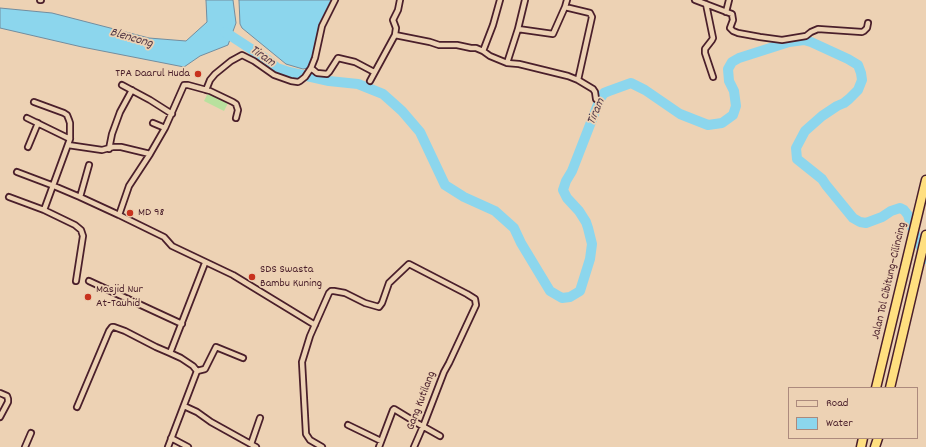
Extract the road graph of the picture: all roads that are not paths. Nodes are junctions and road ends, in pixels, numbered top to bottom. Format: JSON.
{"nodes":[{"id":1,"x":335,"y":0,"type":"edge"},
{"id":2,"x":400,"y":0,"type":"edge"},
{"id":3,"x":500,"y":0,"type":"edge"},
{"id":4,"x":525,"y":0,"type":"edge"},
{"id":5,"x":567,"y":0,"type":"edge"},
{"id":6,"x":694,"y":0,"type":"edge"},
{"id":7,"x":729,"y":0,"type":"edge"},
{"id":8,"x":706,"y":4,"type":"junction"},
{"id":9,"x":565,"y":7,"type":"junction"},
{"id":10,"x":726,"y":12,"type":"junction"},
{"id":11,"x":868,"y":22,"type":"dead end"},
{"id":12,"x":518,"y":29,"type":"junction"},
{"id":13,"x":395,"y":35,"type":"junction"},
{"id":14,"x":483,"y":51,"type":"junction"},
{"id":15,"x":507,"y":63,"type":"junction"},
{"id":16,"x":310,"y":69,"type":"junction"},
{"id":17,"x":374,"y":72,"type":"junction"},
{"id":18,"x":713,"y":76,"type":"dead end"},
{"id":19,"x":578,"y":80,"type":"junction"},
{"id":20,"x":370,"y":82,"type":"dead end"},
{"id":21,"x":122,"y":85,"type":"dead end"},
{"id":22,"x":132,"y":90,"type":"junction"},
{"id":23,"x":206,"y":90,"type":"junction"},
{"id":24,"x":596,"y":99,"type":"dead end"},
{"id":25,"x":34,"y":102,"type":"dead end"},
{"id":26,"x":172,"y":114,"type":"junction"},
{"id":27,"x":27,"y":118,"type":"dead end"},
{"id":28,"x":236,"y":118,"type":"dead end"},
{"id":29,"x":38,"y":123,"type":"junction"},
{"id":30,"x":153,"y":123,"type":"dead end"},
{"id":31,"x":165,"y":128,"type":"junction"},
{"id":32,"x":70,"y":139,"type":"junction"},
{"id":33,"x":68,"y":145,"type":"junction"},
{"id":34,"x":28,"y":147,"type":"dead end"},
{"id":35,"x":109,"y":148,"type":"junction"},
{"id":36,"x":150,"y":154,"type":"junction"},
{"id":37,"x":89,"y":166,"type":"dead end"},
{"id":38,"x":17,"y":172,"type":"dead end"},
{"id":39,"x":926,"y":180,"type":"edge"},
{"id":40,"x":54,"y":186,"type":"junction"},
{"id":41,"x":9,"y":197,"type":"dead end"},
{"id":42,"x":80,"y":197,"type":"junction"},
{"id":43,"x":44,"y":210,"type":"junction"},
{"id":44,"x":119,"y":214,"type":"junction"},
{"id":45,"x":926,"y":235,"type":"edge"},
{"id":46,"x":205,"y":263,"type":"junction"},
{"id":47,"x":76,"y":281,"type":"dead end"},
{"id":48,"x":89,"y":281,"type":"dead end"},
{"id":49,"x":182,"y":324,"type":"junction"},
{"id":50,"x":315,"y":325,"type":"junction"},
{"id":51,"x":170,"y":353,"type":"junction"},
{"id":52,"x":243,"y":358,"type":"dead end"},
{"id":53,"x":197,"y":371,"type":"junction"},
{"id":54,"x":876,"y":387,"type":"edge"},
{"id":55,"x":890,"y":387,"type":"edge"},
{"id":56,"x":0,"y":392,"type":"edge"},
{"id":57,"x":184,"y":406,"type":"junction"},
{"id":58,"x":78,"y":407,"type":"dead end"},
{"id":59,"x":0,"y":417,"type":"edge"},
{"id":60,"x":260,"y":418,"type":"dead end"},
{"id":61,"x":348,"y":425,"type":"dead end"},
{"id":62,"x":423,"y":426,"type":"junction"},
{"id":63,"x":30,"y":433,"type":"dead end"},
{"id":64,"x":440,"y":436,"type":"dead end"},
{"id":65,"x":171,"y":438,"type":"junction"},
{"id":66,"x":382,"y":441,"type":"junction"},
{"id":67,"x":251,"y":444,"type":"junction"},
{"id":68,"x":25,"y":447,"type":"edge"},
{"id":69,"x":168,"y":447,"type":"edge"},
{"id":70,"x":188,"y":447,"type":"edge"},
{"id":71,"x":256,"y":447,"type":"edge"},
{"id":72,"x":322,"y":447,"type":"edge"},
{"id":73,"x":379,"y":447,"type":"edge"},
{"id":74,"x":414,"y":447,"type":"edge"}],
"edges":[{"from":1,"to":16,"type":"street"},
{"from":2,"to":13,"type":"street"},
{"from":3,"to":14,"type":"street"},
{"from":4,"to":12,"type":"street"},
{"from":5,"to":9,"type":"street"},
{"from":6,"to":8,"type":"street"},
{"from":7,"to":10,"type":"street"},
{"from":8,"to":10,"type":"street"},
{"from":8,"to":18,"type":"street"},
{"from":9,"to":12,"type":"street"},
{"from":9,"to":19,"type":"street"},
{"from":10,"to":11,"type":"street"},
{"from":12,"to":15,"type":"street"},
{"from":13,"to":14,"type":"street"},
{"from":13,"to":17,"type":"street"},
{"from":14,"to":15,"type":"street"},
{"from":15,"to":19,"type":"street"},
{"from":16,"to":17,"type":"street"},
{"from":16,"to":23,"type":"street"},
{"from":17,"to":20,"type":"street"},
{"from":19,"to":24,"type":"street"},
{"from":21,"to":22,"type":"street"},
{"from":22,"to":26,"type":"street"},
{"from":22,"to":35,"type":"street"},
{"from":23,"to":26,"type":"street"},
{"from":23,"to":28,"type":"street"},
{"from":25,"to":32,"type":"street"},
{"from":26,"to":31,"type":"street"},
{"from":27,"to":29,"type":"street"},
{"from":29,"to":32,"type":"street"},
{"from":29,"to":34,"type":"street"},
{"from":30,"to":31,"type":"street"},
{"from":31,"to":36,"type":"street"},
{"from":32,"to":33,"type":"street"},
{"from":33,"to":35,"type":"street"},
{"from":33,"to":40,"type":"street"},
{"from":35,"to":36,"type":"street"},
{"from":36,"to":44,"type":"street"},
{"from":37,"to":42,"type":"street"},
{"from":38,"to":40,"type":"street"},
{"from":39,"to":54,"type":"highway","name":"Jalan Tol Cibitung–Cilincing"},
{"from":40,"to":42,"type":"street"},
{"from":40,"to":43,"type":"street"},
{"from":41,"to":43,"type":"street"},
{"from":42,"to":44,"type":"street"},
{"from":43,"to":47,"type":"street"},
{"from":44,"to":46,"type":"street"},
{"from":45,"to":55,"type":"highway","name":"Jalan Tol Cibitung–Cilincing"},
{"from":46,"to":49,"type":"street"},
{"from":46,"to":50,"type":"street"},
{"from":48,"to":49,"type":"street"},
{"from":49,"to":51,"type":"street"},
{"from":50,"to":62,"type":"street","name":"Gang Kutilang"},
{"from":50,"to":72,"type":"street"},
{"from":51,"to":53,"type":"street"},
{"from":51,"to":58,"type":"street"},
{"from":52,"to":53,"type":"street"},
{"from":53,"to":57,"type":"street"},
{"from":56,"to":59,"type":"street"},
{"from":57,"to":65,"type":"street"},
{"from":57,"to":67,"type":"street"},
{"from":60,"to":67,"type":"street"},
{"from":61,"to":66,"type":"street"},
{"from":62,"to":64,"type":"street"},
{"from":62,"to":66,"type":"street"},
{"from":62,"to":74,"type":"street","name":"Gang Kutilang"},
{"from":63,"to":68,"type":"street"},
{"from":65,"to":69,"type":"street"},
{"from":65,"to":70,"type":"street"},
{"from":66,"to":73,"type":"street"},
{"from":67,"to":71,"type":"street"}]}
